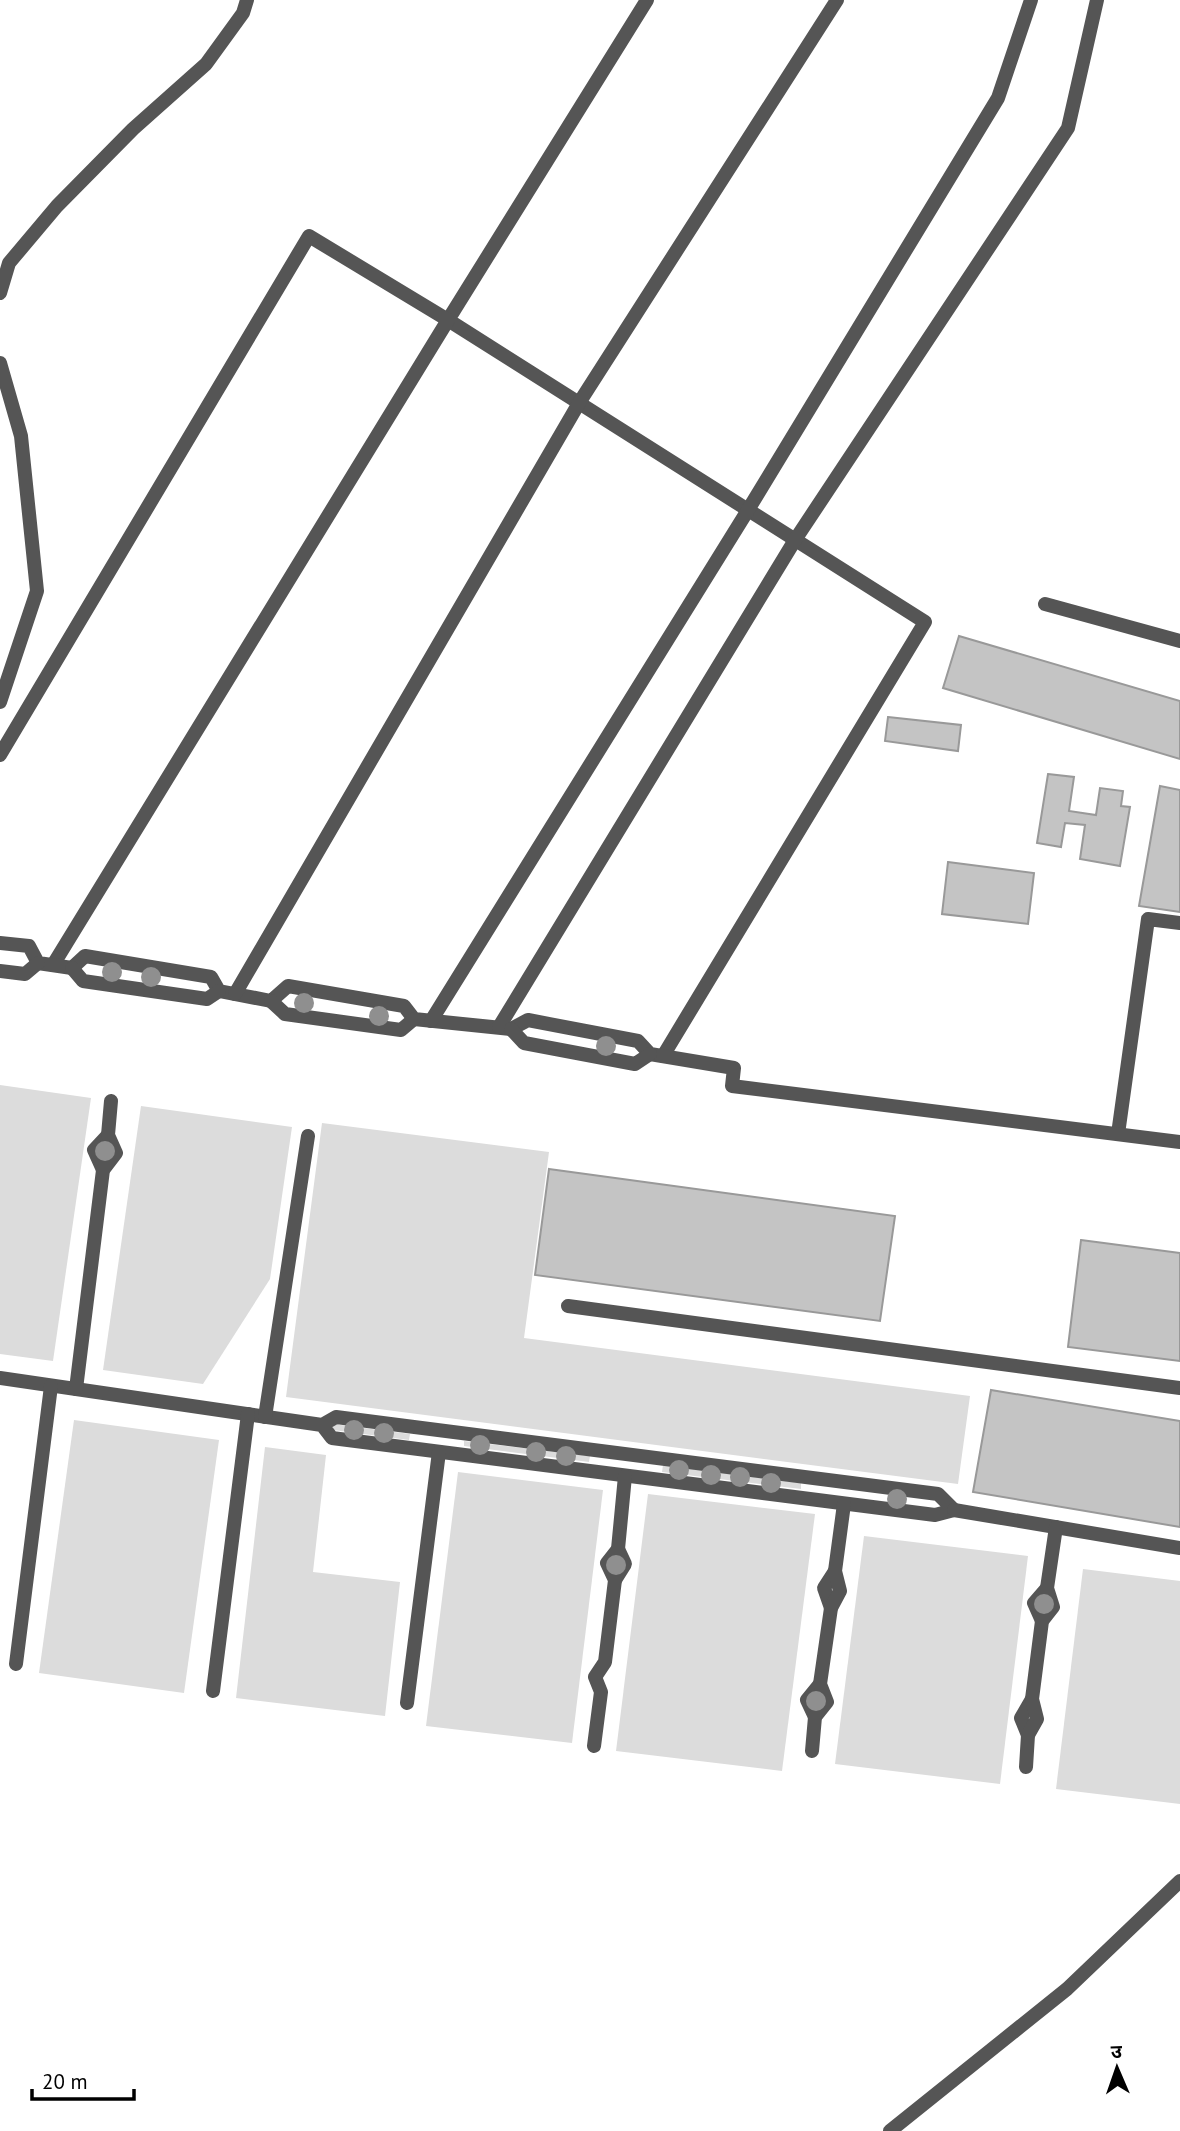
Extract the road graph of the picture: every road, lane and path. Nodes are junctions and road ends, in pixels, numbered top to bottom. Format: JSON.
{"nodes":[{"id":1,"x":247,"y":0,"type":"edge"},
{"id":2,"x":647,"y":0,"type":"edge"},
{"id":3,"x":837,"y":0,"type":"edge"},
{"id":4,"x":1031,"y":0,"type":"edge"},
{"id":5,"x":1097,"y":0,"type":"edge"},
{"id":6,"x":0,"y":293,"type":"edge"},
{"id":7,"x":448,"y":320,"type":"junction"},
{"id":8,"x":0,"y":363,"type":"edge"},
{"id":9,"x":579,"y":403,"type":"junction"},
{"id":10,"x":748,"y":510,"type":"junction"},
{"id":11,"x":796,"y":540,"type":"junction"},
{"id":12,"x":1045,"y":604,"type":"dead end"},
{"id":13,"x":1180,"y":641,"type":"edge"},
{"id":14,"x":0,"y":702,"type":"edge"},
{"id":15,"x":0,"y":754,"type":"edge"},
{"id":16,"x":1180,"y":923,"type":"edge"},
{"id":17,"x":0,"y":943,"type":"edge"},
{"id":18,"x":46,"y":964,"type":"junction"},
{"id":19,"x":72,"y":968,"type":"junction"},
{"id":20,"x":0,"y":971,"type":"edge"},
{"id":21,"x":219,"y":991,"type":"junction"},
{"id":22,"x":234,"y":993,"type":"junction"},
{"id":23,"x":271,"y":1001,"type":"junction"},
{"id":24,"x":414,"y":1019,"type":"junction"},
{"id":25,"x":430,"y":1021,"type":"junction"},
{"id":26,"x":505,"y":1028,"type":"junction"},
{"id":27,"x":656,"y":1055,"type":"junction"},
{"id":28,"x":111,"y":1101,"type":"dead end"},
{"id":29,"x":1118,"y":1134,"type":"junction"},
{"id":30,"x":308,"y":1136,"type":"dead end"},
{"id":31,"x":1180,"y":1142,"type":"edge"},
{"id":32,"x":568,"y":1306,"type":"dead end"},
{"id":33,"x":0,"y":1378,"type":"edge"},
{"id":34,"x":51,"y":1386,"type":"junction"},
{"id":35,"x":1180,"y":1388,"type":"edge"},
{"id":36,"x":76,"y":1389,"type":"junction"},
{"id":37,"x":248,"y":1414,"type":"junction"},
{"id":38,"x":265,"y":1417,"type":"junction"},
{"id":39,"x":322,"y":1425,"type":"junction"},
{"id":40,"x":439,"y":1452,"type":"junction"},
{"id":41,"x":625,"y":1476,"type":"junction"},
{"id":42,"x":844,"y":1504,"type":"junction"},
{"id":43,"x":954,"y":1510,"type":"junction"},
{"id":44,"x":1056,"y":1527,"type":"junction"},
{"id":45,"x":1180,"y":1548,"type":"edge"},
{"id":46,"x":16,"y":1664,"type":"dead end"},
{"id":47,"x":213,"y":1691,"type":"dead end"},
{"id":48,"x":407,"y":1703,"type":"dead end"},
{"id":49,"x":594,"y":1746,"type":"dead end"},
{"id":50,"x":812,"y":1751,"type":"dead end"},
{"id":51,"x":1026,"y":1767,"type":"dead end"},
{"id":52,"x":1180,"y":1881,"type":"edge"},
{"id":53,"x":890,"y":2131,"type":"edge"}],
"edges":[{"from":1,"to":6,"type":"street"},
{"from":2,"to":7,"type":"street"},
{"from":3,"to":9,"type":"street"},
{"from":4,"to":10,"type":"street"},
{"from":5,"to":11,"type":"street"},
{"from":7,"to":9,"type":"street"},
{"from":7,"to":15,"type":"street"},
{"from":7,"to":18,"type":"street"},
{"from":8,"to":14,"type":"street"},
{"from":9,"to":10,"type":"street"},
{"from":9,"to":22,"type":"street"},
{"from":10,"to":11,"type":"street"},
{"from":10,"to":25,"type":"street"},
{"from":11,"to":26,"type":"street"},
{"from":11,"to":27,"type":"street"},
{"from":12,"to":13,"type":"street"},
{"from":16,"to":29,"type":"street"},
{"from":17,"to":18,"type":"street"},
{"from":18,"to":19,"type":"street"},
{"from":18,"to":20,"type":"street"},
{"from":19,"to":21,"type":"street"},
{"from":19,"to":21,"type":"street"},
{"from":21,"to":22,"type":"street"},
{"from":22,"to":23,"type":"street"},
{"from":23,"to":24,"type":"street"},
{"from":23,"to":24,"type":"street"},
{"from":24,"to":25,"type":"street"},
{"from":25,"to":26,"type":"street"},
{"from":26,"to":27,"type":"street"},
{"from":26,"to":27,"type":"street"},
{"from":27,"to":29,"type":"street"},
{"from":28,"to":36,"type":"street"},
{"from":29,"to":31,"type":"street"},
{"from":30,"to":38,"type":"street"},
{"from":32,"to":35,"type":"street"},
{"from":33,"to":34,"type":"street"},
{"from":34,"to":36,"type":"street"},
{"from":34,"to":46,"type":"street"},
{"from":36,"to":37,"type":"street"},
{"from":37,"to":38,"type":"street"},
{"from":37,"to":47,"type":"street"},
{"from":38,"to":39,"type":"street"},
{"from":39,"to":40,"type":"street"},
{"from":39,"to":43,"type":"street"},
{"from":40,"to":41,"type":"street"},
{"from":40,"to":48,"type":"street"},
{"from":41,"to":42,"type":"street"},
{"from":41,"to":49,"type":"street"},
{"from":42,"to":43,"type":"street"},
{"from":42,"to":50,"type":"street"},
{"from":43,"to":44,"type":"street"},
{"from":44,"to":45,"type":"street"},
{"from":44,"to":51,"type":"street"},
{"from":52,"to":53,"type":"street"}]}
